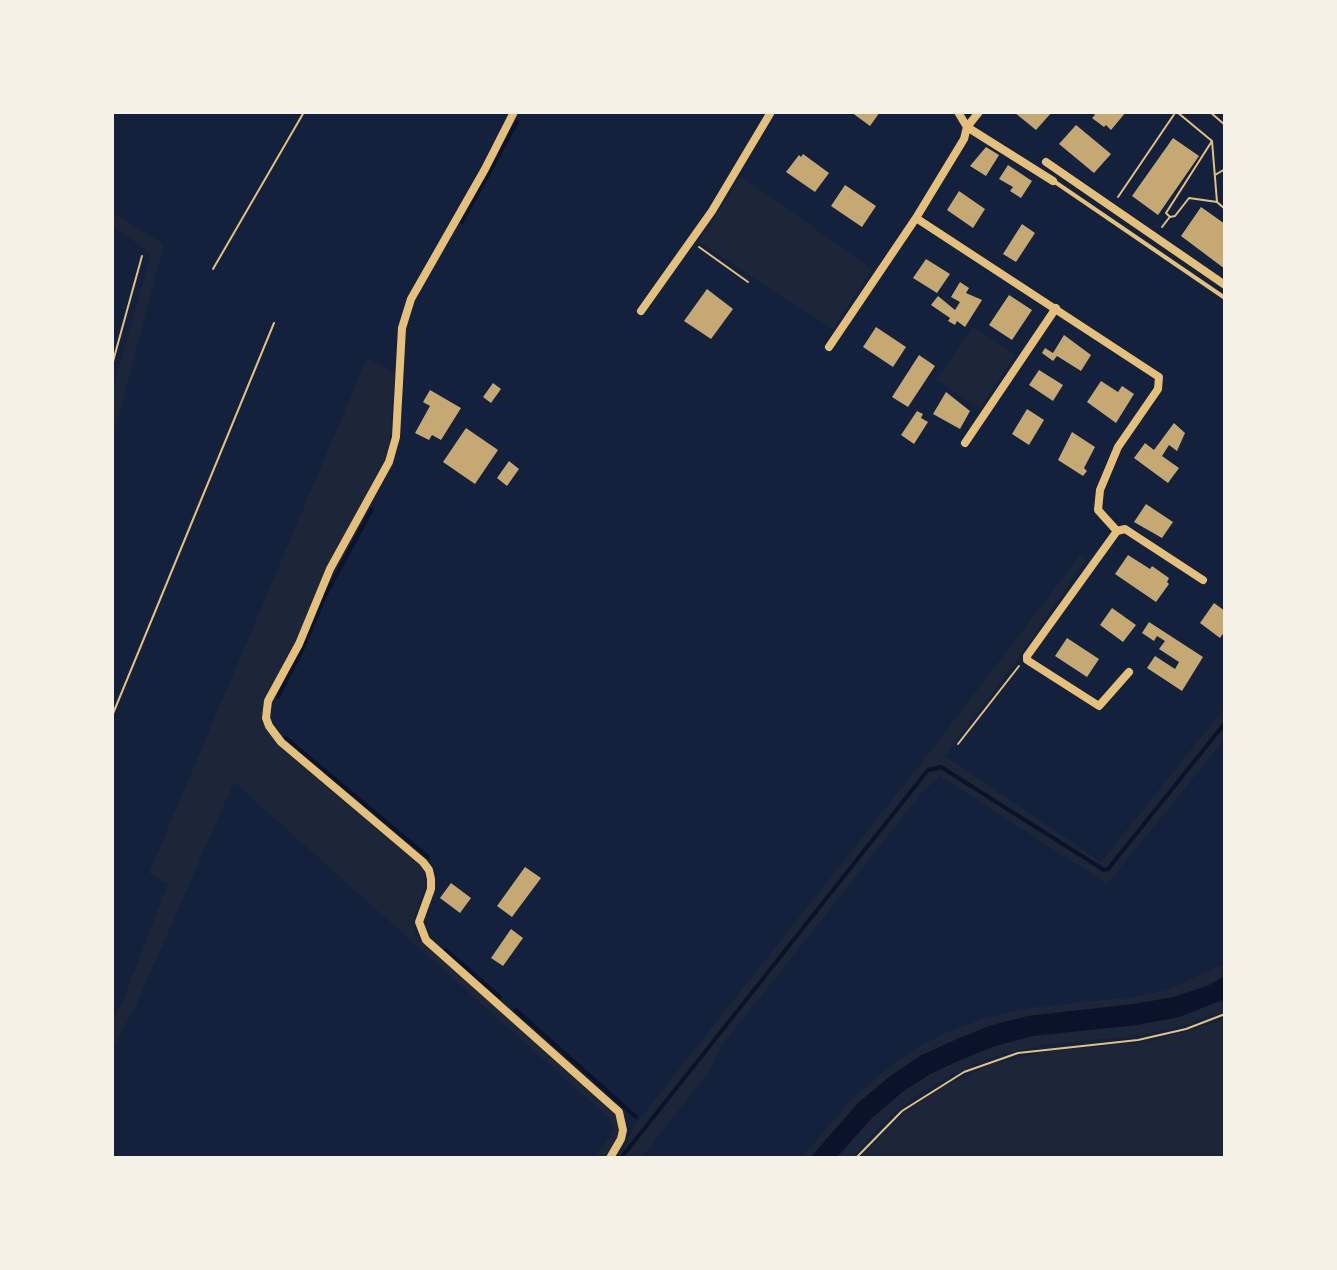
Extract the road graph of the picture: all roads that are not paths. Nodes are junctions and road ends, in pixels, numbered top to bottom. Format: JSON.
{"nodes":[{"id":1,"x":514,"y":112,"type":"edge"},
{"id":2,"x":771,"y":112,"type":"edge"},
{"id":3,"x":958,"y":112,"type":"edge"},
{"id":4,"x":979,"y":112,"type":"edge"},
{"id":5,"x":967,"y":127,"type":"junction"},
{"id":6,"x":1046,"y":162,"type":"dead end"},
{"id":7,"x":1053,"y":181,"type":"joint"},
{"id":8,"x":916,"y":218,"type":"junction"},
{"id":9,"x":1225,"y":285,"type":"edge"},
{"id":10,"x":1225,"y":298,"type":"edge"},
{"id":11,"x":1056,"y":308,"type":"junction"},
{"id":12,"x":641,"y":311,"type":"dead end"},
{"id":13,"x":829,"y":347,"type":"dead end"},
{"id":14,"x":965,"y":443,"type":"dead end"},
{"id":15,"x":1117,"y":531,"type":"junction"},
{"id":16,"x":1203,"y":580,"type":"dead end"},
{"id":17,"x":1129,"y":672,"type":"dead end"},
{"id":18,"x":610,"y":1158,"type":"edge"}],
"edges":[{"from":1,"to":18,"type":"street"},
{"from":2,"to":12,"type":"street"},
{"from":3,"to":5,"type":"street"},
{"from":4,"to":5,"type":"street"},
{"from":5,"to":7,"type":"street"},
{"from":5,"to":8,"type":"street"},
{"from":6,"to":9,"type":"street"},
{"from":7,"to":10,"type":"lane"},
{"from":8,"to":11,"type":"street"},
{"from":8,"to":13,"type":"street"},
{"from":11,"to":14,"type":"street"},
{"from":11,"to":15,"type":"street"},
{"from":15,"to":16,"type":"street"},
{"from":15,"to":17,"type":"street"}]}
